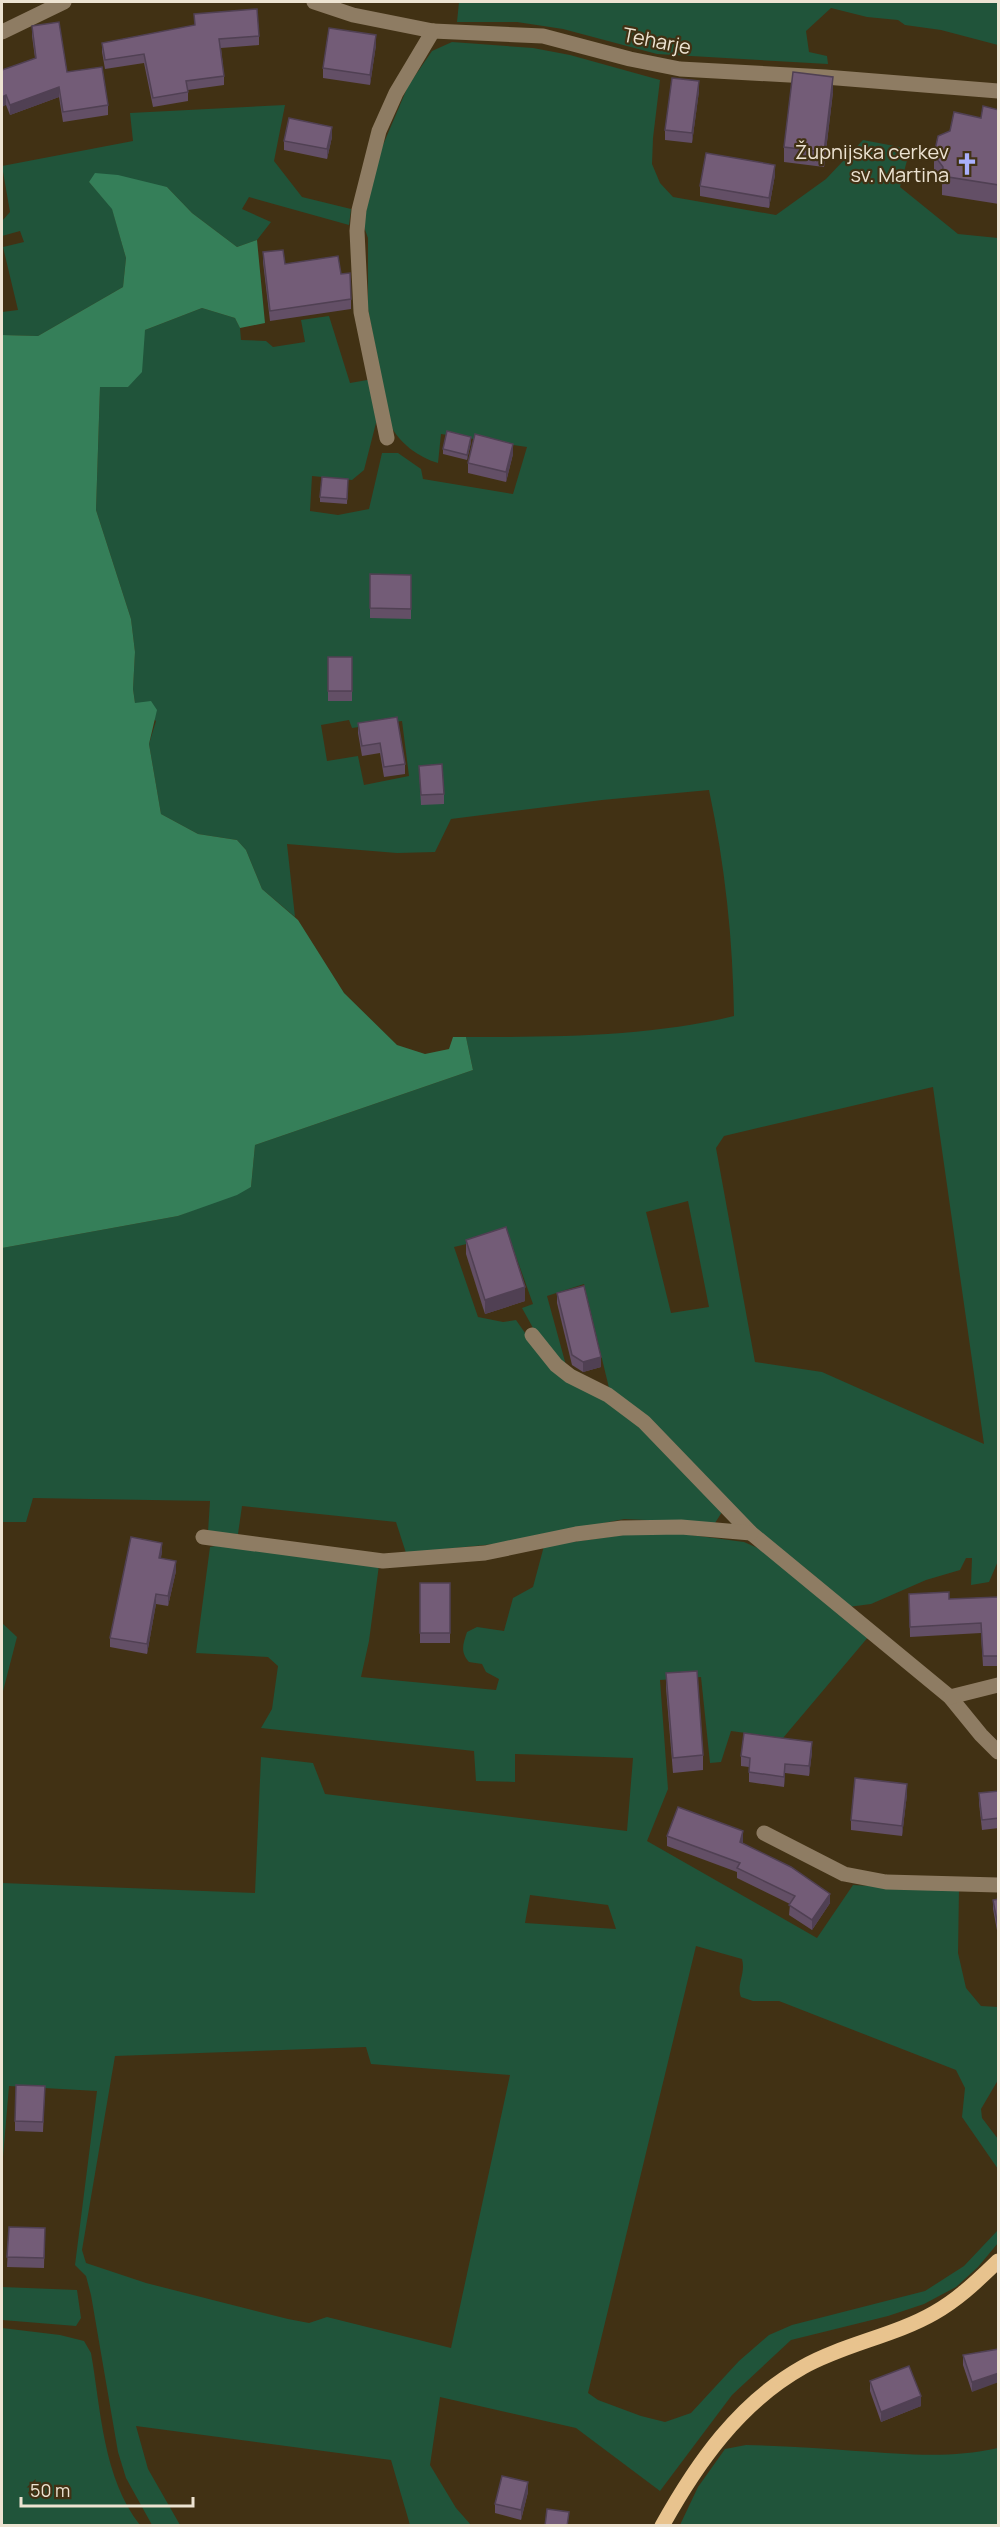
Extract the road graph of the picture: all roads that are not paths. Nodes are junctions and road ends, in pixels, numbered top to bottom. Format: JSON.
{"nodes":[{"id":1,"x":64,"y":2,"type":"edge"},
{"id":2,"x":314,"y":2,"type":"edge"},
{"id":3,"x":433,"y":31,"type":"junction"},
{"id":4,"x":2,"y":32,"type":"edge"},
{"id":5,"x":999,"y":91,"type":"edge"},
{"id":6,"x":387,"y":438,"type":"dead end"},
{"id":7,"x":532,"y":1335,"type":"dead end"},
{"id":8,"x":751,"y":1533,"type":"junction"},
{"id":9,"x":203,"y":1537,"type":"dead end"},
{"id":10,"x":999,"y":1685,"type":"edge"},
{"id":11,"x":950,"y":1697,"type":"junction"},
{"id":12,"x":999,"y":1752,"type":"edge"},
{"id":13,"x":764,"y":1833,"type":"dead end"},
{"id":14,"x":999,"y":1885,"type":"edge"},
{"id":15,"x":999,"y":2261,"type":"edge"},
{"id":16,"x":662,"y":2526,"type":"edge"}],
"edges":[{"from":1,"to":4,"type":"street"},
{"from":2,"to":3,"type":"street","name":"Teharje"},
{"from":3,"to":5,"type":"street","name":"Teharje"},
{"from":3,"to":6,"type":"street"},
{"from":7,"to":8,"type":"street"},
{"from":8,"to":9,"type":"street"},
{"from":8,"to":11,"type":"street"},
{"from":10,"to":11,"type":"street"},
{"from":11,"to":12,"type":"street"},
{"from":13,"to":14,"type":"street"},
{"from":15,"to":16,"type":"main road"}]}
